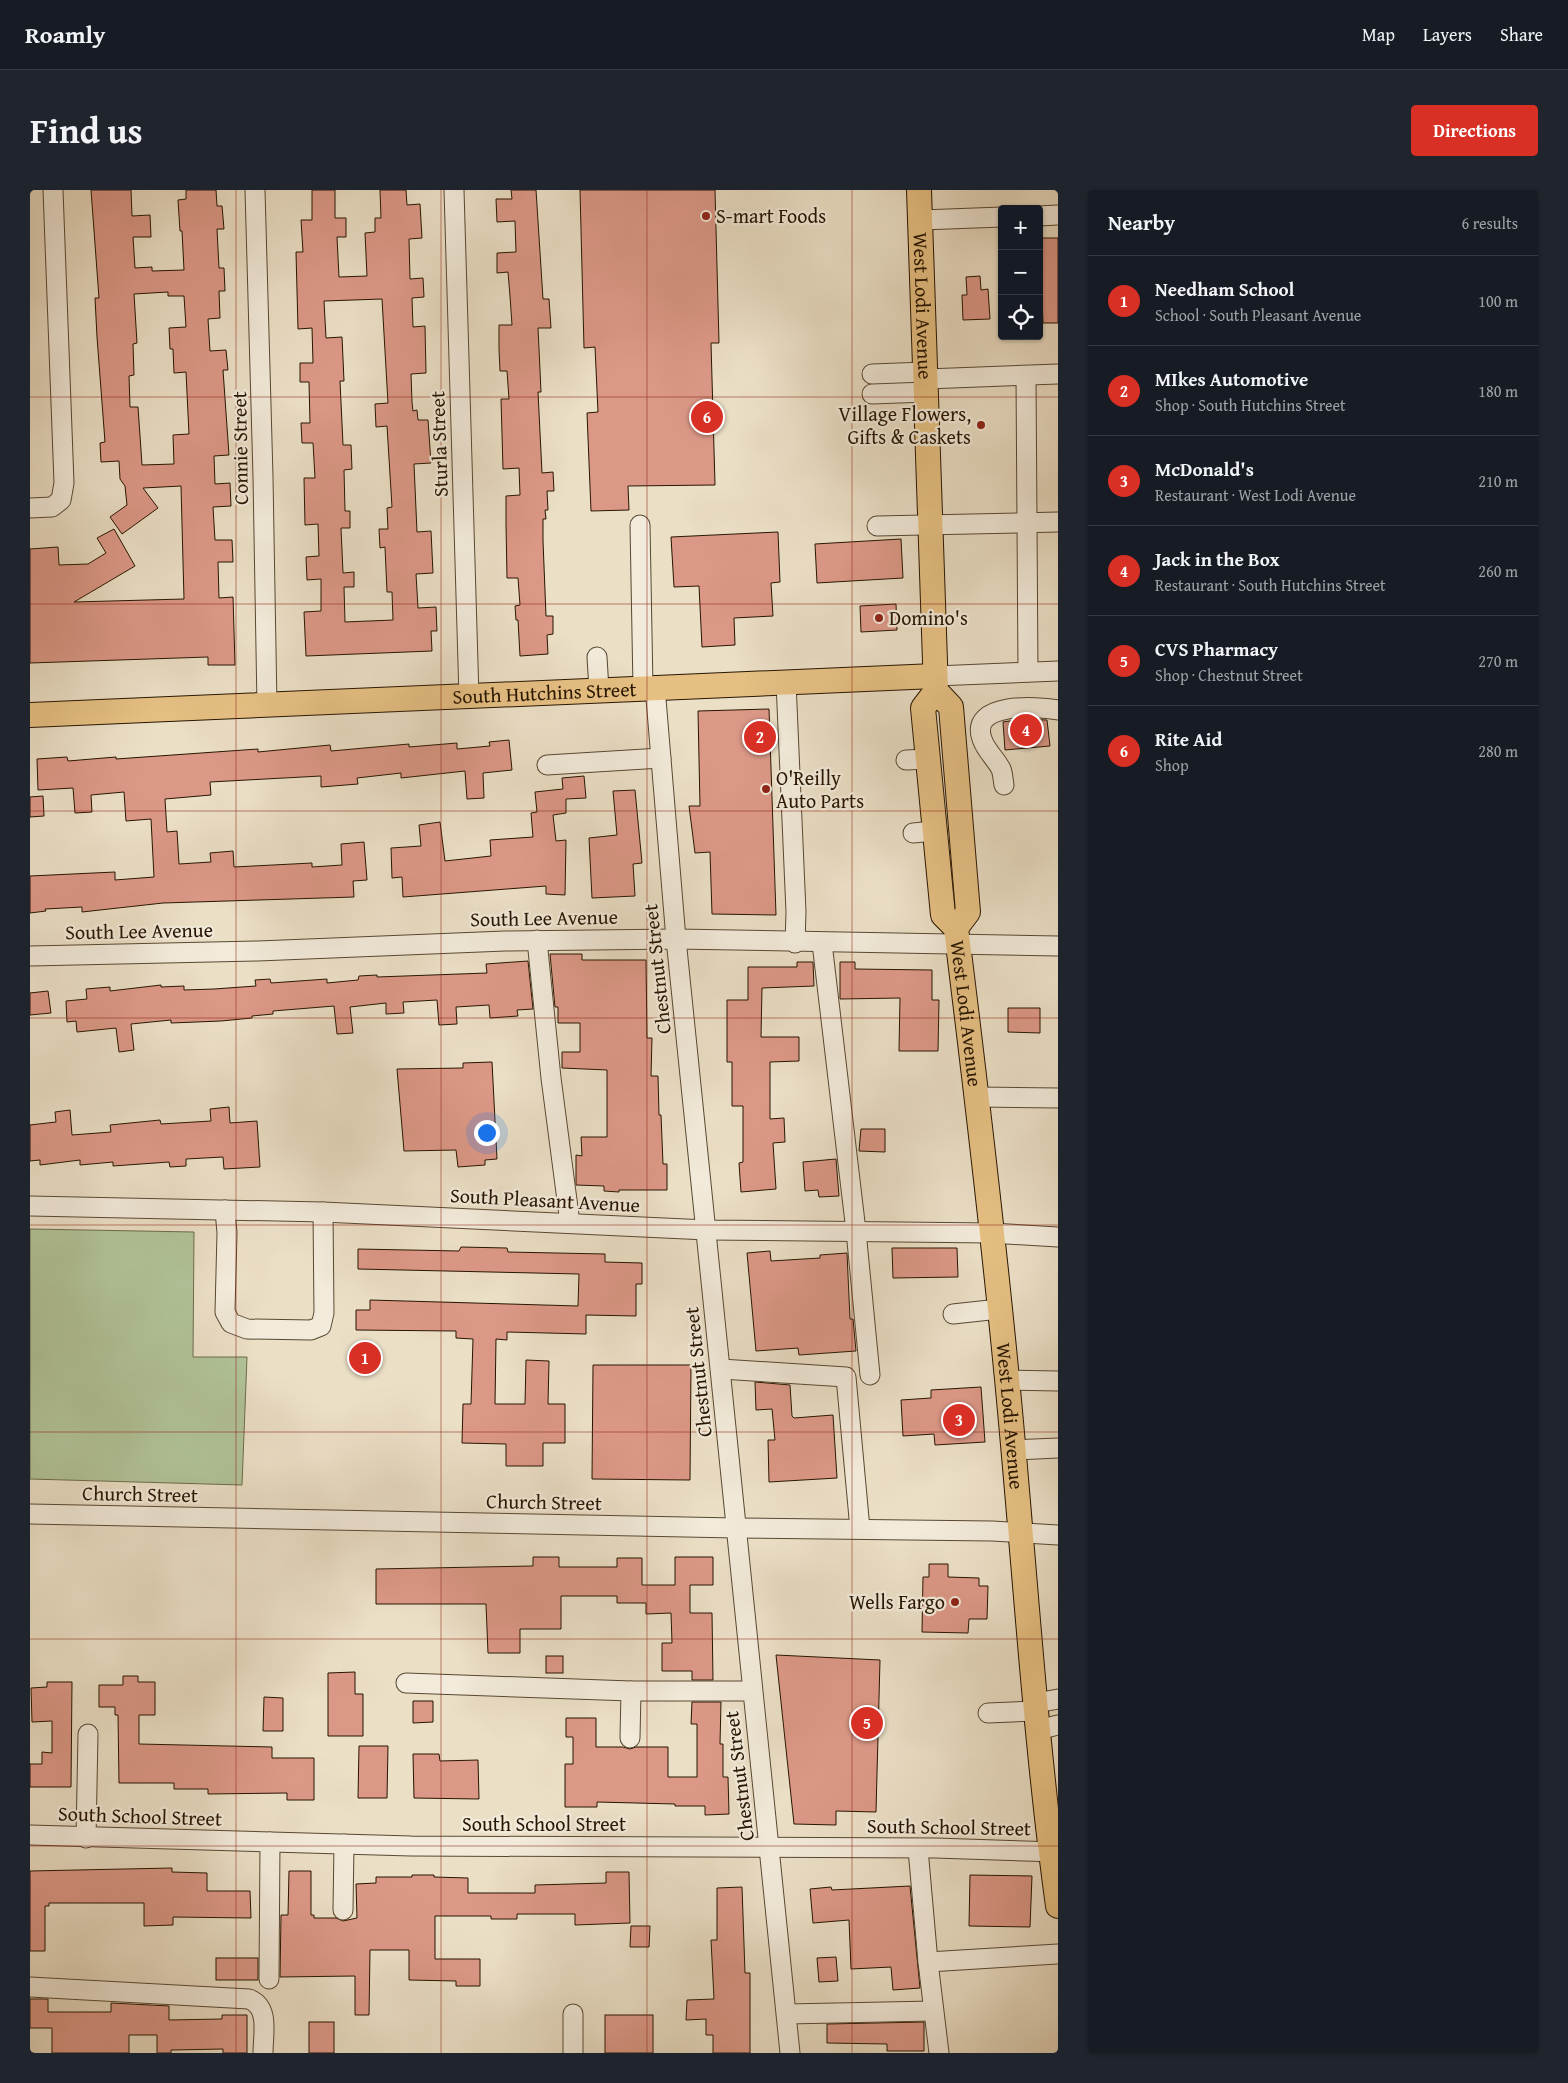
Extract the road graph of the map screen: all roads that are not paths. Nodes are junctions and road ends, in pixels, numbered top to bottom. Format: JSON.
{"nodes":[{"id":1,"x":54,"y":190,"type":"edge"},
{"id":2,"x":255,"y":190,"type":"edge"},
{"id":3,"x":454,"y":190,"type":"edge"},
{"id":4,"x":919,"y":190,"type":"edge"},
{"id":5,"x":1058,"y":215,"type":"edge"},
{"id":6,"x":1043,"y":216,"type":"edge"},
{"id":7,"x":998,"y":217,"type":"edge"},
{"id":8,"x":921,"y":220,"type":"junction"},
{"id":9,"x":872,"y":374,"type":"dead end"},
{"id":10,"x":1058,"y":374,"type":"edge"},
{"id":11,"x":1026,"y":376,"type":"junction"},
{"id":12,"x":926,"y":381,"type":"junction"},
{"id":13,"x":872,"y":394,"type":"dead end"},
{"id":14,"x":30,"y":508,"type":"edge"},
{"id":15,"x":1058,"y":522,"type":"edge"},
{"id":16,"x":1028,"y":523,"type":"junction"},
{"id":17,"x":932,"y":524,"type":"junction"},
{"id":18,"x":640,"y":525,"type":"dead end"},
{"id":19,"x":877,"y":526,"type":"dead end"},
{"id":20,"x":597,"y":657,"type":"dead end"},
{"id":21,"x":1058,"y":671,"type":"edge"},
{"id":22,"x":1028,"y":672,"type":"junction"},
{"id":23,"x":786,"y":682,"type":"junction"},
{"id":24,"x":936,"y":683,"type":"junction"},
{"id":25,"x":649,"y":687,"type":"junction"},
{"id":26,"x":599,"y":690,"type":"junction"},
{"id":27,"x":469,"y":697,"type":"junction"},
{"id":28,"x":266,"y":706,"type":"junction"},
{"id":29,"x":1058,"y":710,"type":"edge"},
{"id":30,"x":30,"y":715,"type":"edge"},
{"id":31,"x":661,"y":758,"type":"junction"},
{"id":32,"x":547,"y":765,"type":"dead end"},
{"id":33,"x":1004,"y":785,"type":"dead end"},
{"id":34,"x":957,"y":936,"type":"junction"},
{"id":35,"x":676,"y":939,"type":"junction"},
{"id":36,"x":537,"y":940,"type":"junction"},
{"id":37,"x":795,"y":943,"type":"junction"},
{"id":38,"x":822,"y":943,"type":"junction"},
{"id":39,"x":1058,"y":946,"type":"edge"},
{"id":40,"x":30,"y":956,"type":"edge"},
{"id":41,"x":977,"y":1097,"type":"junction"},
{"id":42,"x":1058,"y":1098,"type":"edge"},
{"id":43,"x":30,"y":1206,"type":"edge"},
{"id":44,"x":225,"y":1210,"type":"junction"},
{"id":45,"x":323,"y":1212,"type":"junction"},
{"id":46,"x":570,"y":1224,"type":"junction"},
{"id":47,"x":707,"y":1230,"type":"junction"},
{"id":48,"x":856,"y":1232,"type":"junction"},
{"id":49,"x":991,"y":1234,"type":"junction"},
{"id":50,"x":1058,"y":1237,"type":"edge"},
{"id":51,"x":999,"y":1309,"type":"junction"},
{"id":52,"x":953,"y":1314,"type":"dead end"},
{"id":53,"x":721,"y":1370,"type":"junction"},
{"id":54,"x":870,"y":1375,"type":"dead end"},
{"id":55,"x":1007,"y":1380,"type":"junction"},
{"id":56,"x":1058,"y":1380,"type":"edge"},
{"id":57,"x":1058,"y":1448,"type":"edge"},
{"id":58,"x":1013,"y":1450,"type":"junction"},
{"id":59,"x":30,"y":1514,"type":"edge"},
{"id":60,"x":736,"y":1528,"type":"junction"},
{"id":61,"x":860,"y":1529,"type":"junction"},
{"id":62,"x":1019,"y":1532,"type":"junction"},
{"id":63,"x":1058,"y":1535,"type":"edge"},
{"id":64,"x":406,"y":1683,"type":"dead end"},
{"id":65,"x":631,"y":1691,"type":"junction"},
{"id":66,"x":752,"y":1691,"type":"junction"},
{"id":67,"x":988,"y":1713,"type":"dead end"},
{"id":68,"x":1045,"y":1714,"type":"edge"},
{"id":69,"x":88,"y":1734,"type":"dead end"},
{"id":70,"x":630,"y":1738,"type":"dead end"},
{"id":71,"x":1050,"y":1764,"type":"edge"},
{"id":72,"x":30,"y":1835,"type":"edge"},
{"id":73,"x":86,"y":1838,"type":"junction"},
{"id":74,"x":270,"y":1842,"type":"junction"},
{"id":75,"x":344,"y":1844,"type":"junction"},
{"id":76,"x":770,"y":1846,"type":"junction"},
{"id":77,"x":918,"y":1849,"type":"junction"},
{"id":78,"x":1054,"y":1852,"type":"edge"},
{"id":79,"x":1058,"y":1906,"type":"edge"},
{"id":80,"x":343,"y":1910,"type":"dead end"},
{"id":81,"x":1058,"y":1954,"type":"edge"},
{"id":82,"x":928,"y":1962,"type":"junction"},
{"id":83,"x":269,"y":1979,"type":"dead end"},
{"id":84,"x":30,"y":1988,"type":"edge"},
{"id":85,"x":933,"y":2011,"type":"junction"},
{"id":86,"x":574,"y":2014,"type":"dead end"},
{"id":87,"x":787,"y":2014,"type":"junction"},
{"id":88,"x":263,"y":2053,"type":"edge"},
{"id":89,"x":573,"y":2053,"type":"edge"},
{"id":90,"x":790,"y":2053,"type":"edge"},
{"id":91,"x":940,"y":2053,"type":"edge"}],
"edges":[{"from":1,"to":14,"type":"street"},
{"from":2,"to":28,"type":"street","name":"Connie Street"},
{"from":3,"to":27,"type":"street","name":"Sturla Street"},
{"from":4,"to":8,"type":"main road","name":"West Lodi Avenue"},
{"from":5,"to":6,"type":"street"},
{"from":7,"to":8,"type":"street"},
{"from":8,"to":12,"type":"main road","name":"West Lodi Avenue"},
{"from":9,"to":12,"type":"street"},
{"from":10,"to":11,"type":"street"},
{"from":11,"to":12,"type":"street"},
{"from":11,"to":16,"type":"street"},
{"from":12,"to":13,"type":"street"},
{"from":12,"to":17,"type":"main road","name":"West Lodi Avenue"},
{"from":15,"to":16,"type":"street"},
{"from":16,"to":17,"type":"street"},
{"from":16,"to":22,"type":"street"},
{"from":17,"to":19,"type":"street"},
{"from":17,"to":24,"type":"main road","name":"West Lodi Avenue"},
{"from":18,"to":25,"type":"street","name":"Chestnut Street"},
{"from":20,"to":26,"type":"street"},
{"from":21,"to":22,"type":"street","name":"South Hutchins Street"},
{"from":22,"to":24,"type":"street","name":"South Hutchins Street"},
{"from":23,"to":24,"type":"main road","name":"South Hutchins Street"},
{"from":23,"to":25,"type":"main road","name":"South Hutchins Street"},
{"from":23,"to":37,"type":"street"},
{"from":24,"to":34,"type":"main road","name":"West Lodi Avenue"},
{"from":24,"to":34,"type":"main road","name":"West Lodi Avenue"},
{"from":25,"to":26,"type":"main road","name":"South Hutchins Street"},
{"from":25,"to":31,"type":"street","name":"Chestnut Street"},
{"from":26,"to":27,"type":"main road","name":"South Hutchins Street"},
{"from":27,"to":28,"type":"main road","name":"South Hutchins Street"},
{"from":28,"to":30,"type":"main road","name":"South Hutchins Street"},
{"from":29,"to":33,"type":"street"},
{"from":31,"to":32,"type":"street"},
{"from":31,"to":35,"type":"street","name":"Chestnut Street"},
{"from":34,"to":38,"type":"street","name":"South Lee Avenue"},
{"from":34,"to":39,"type":"street","name":"South Lee Avenue"},
{"from":34,"to":41,"type":"main road","name":"West Lodi Avenue"},
{"from":35,"to":36,"type":"street","name":"South Lee Avenue"},
{"from":35,"to":37,"type":"street","name":"South Lee Avenue"},
{"from":35,"to":47,"type":"street","name":"Chestnut Street"},
{"from":36,"to":40,"type":"street","name":"South Lee Avenue"},
{"from":36,"to":46,"type":"street"},
{"from":37,"to":38,"type":"street","name":"South Lee Avenue"},
{"from":38,"to":48,"type":"street"},
{"from":41,"to":42,"type":"street"},
{"from":41,"to":49,"type":"main road","name":"West Lodi Avenue"},
{"from":43,"to":44,"type":"street","name":"South Pleasant Avenue"},
{"from":44,"to":45,"type":"street","name":"South Pleasant Avenue"},
{"from":44,"to":45,"type":"street"},
{"from":45,"to":46,"type":"street","name":"South Pleasant Avenue"},
{"from":46,"to":47,"type":"street","name":"South Pleasant Avenue"},
{"from":47,"to":48,"type":"street","name":"South Pleasant Avenue"},
{"from":47,"to":53,"type":"street","name":"Chestnut Street"},
{"from":48,"to":49,"type":"street","name":"South Pleasant Avenue"},
{"from":48,"to":54,"type":"street"},
{"from":49,"to":50,"type":"street","name":"South Pleasant Avenue"},
{"from":49,"to":51,"type":"main road","name":"West Lodi Avenue"},
{"from":51,"to":52,"type":"street"},
{"from":51,"to":55,"type":"main road","name":"West Lodi Avenue"},
{"from":53,"to":60,"type":"street","name":"Chestnut Street"},
{"from":53,"to":61,"type":"street"},
{"from":55,"to":56,"type":"street"},
{"from":55,"to":58,"type":"main road","name":"West Lodi Avenue"},
{"from":57,"to":58,"type":"street"},
{"from":58,"to":62,"type":"main road","name":"West Lodi Avenue"},
{"from":59,"to":60,"type":"street","name":"Church Street"},
{"from":60,"to":61,"type":"street","name":"Church Street"},
{"from":60,"to":66,"type":"street","name":"Chestnut Street"},
{"from":61,"to":62,"type":"street","name":"Church Street"},
{"from":62,"to":63,"type":"street","name":"Church Street"},
{"from":62,"to":68,"type":"main road","name":"West Lodi Avenue"},
{"from":64,"to":65,"type":"street"},
{"from":65,"to":66,"type":"street"},
{"from":65,"to":70,"type":"street"},
{"from":66,"to":76,"type":"street","name":"Chestnut Street"},
{"from":67,"to":68,"type":"street"},
{"from":68,"to":71,"type":"main road","name":"West Lodi Avenue"},
{"from":69,"to":73,"type":"street"},
{"from":71,"to":78,"type":"main road","name":"West Lodi Avenue"},
{"from":72,"to":73,"type":"street","name":"South School Street"},
{"from":73,"to":74,"type":"street","name":"South School Street"},
{"from":74,"to":75,"type":"street","name":"South School Street"},
{"from":74,"to":83,"type":"street"},
{"from":75,"to":76,"type":"street","name":"South School Street"},
{"from":75,"to":80,"type":"street"},
{"from":76,"to":77,"type":"street","name":"South School Street"},
{"from":76,"to":87,"type":"street","name":"Chestnut Street"},
{"from":77,"to":78,"type":"street","name":"South School Street"},
{"from":77,"to":82,"type":"street"},
{"from":78,"to":79,"type":"main road","name":"West Lodi Avenue"},
{"from":81,"to":82,"type":"street"},
{"from":82,"to":85,"type":"street"},
{"from":84,"to":88,"type":"street"},
{"from":85,"to":87,"type":"street"},
{"from":85,"to":91,"type":"street"},
{"from":86,"to":89,"type":"street"},
{"from":87,"to":90,"type":"street","name":"Chestnut Street"}]}
